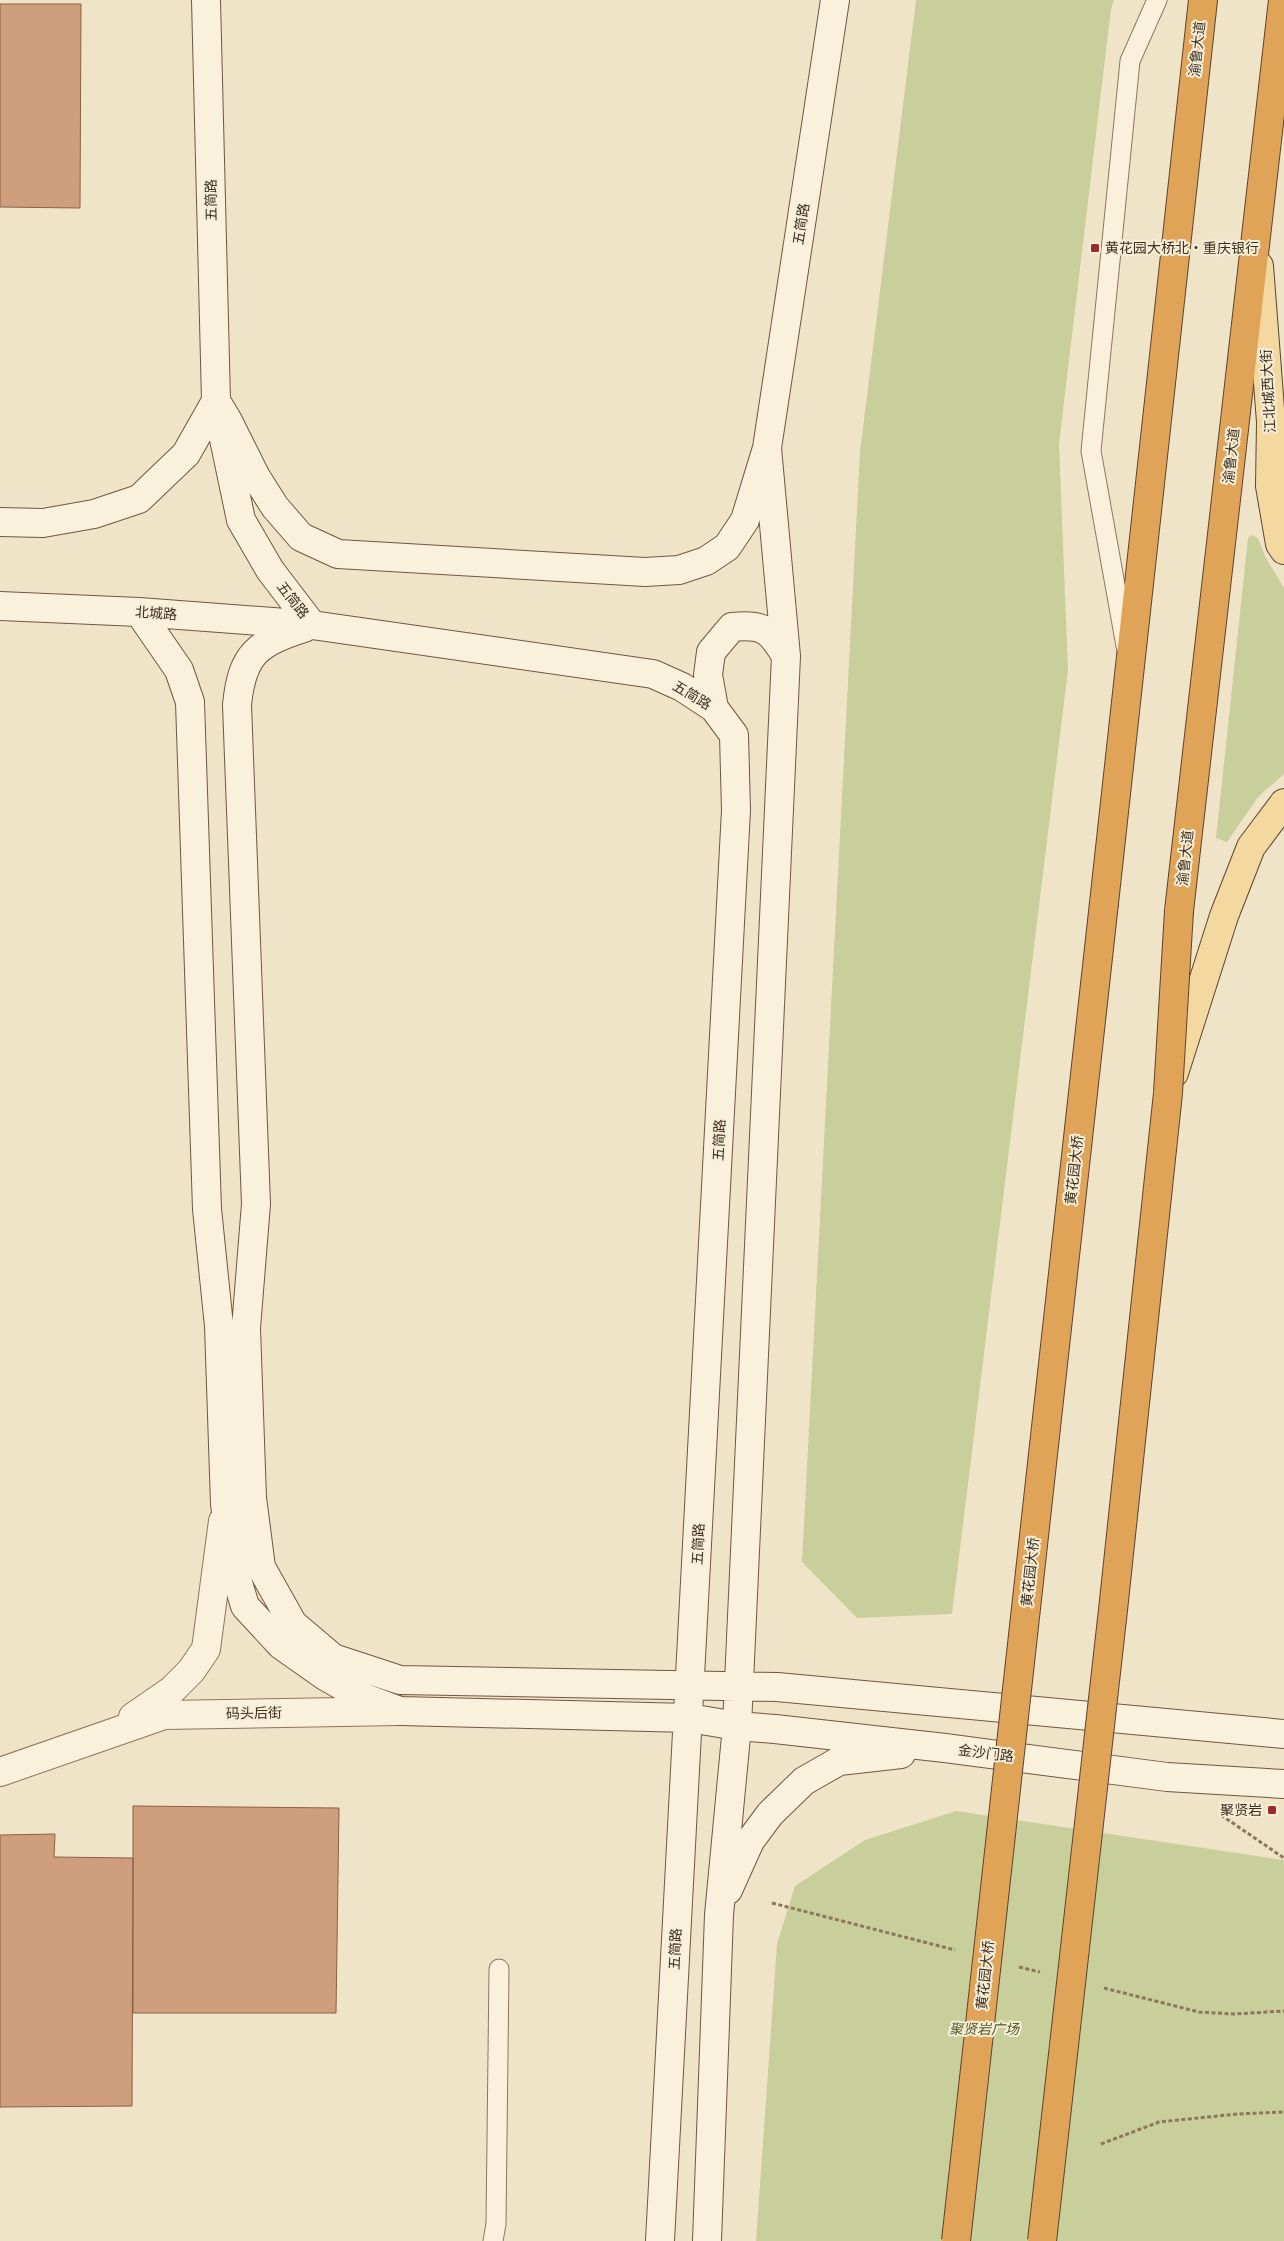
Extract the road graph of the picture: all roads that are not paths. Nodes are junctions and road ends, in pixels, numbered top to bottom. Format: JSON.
{"nodes":[{"id":1,"x":206,"y":0,"type":"edge"},
{"id":2,"x":835,"y":0,"type":"edge"},
{"id":3,"x":1156,"y":0,"type":"edge"},
{"id":4,"x":1203,"y":0,"type":"edge"},
{"id":5,"x":1283,"y":2,"type":"edge"},
{"id":6,"x":1257,"y":231,"type":"junction"},
{"id":7,"x":216,"y":401,"type":"junction"},
{"id":8,"x":767,"y":448,"type":"junction"},
{"id":9,"x":0,"y":522,"type":"edge"},
{"id":10,"x":1284,"y":550,"type":"edge"},
{"id":11,"x":0,"y":606,"type":"edge"},
{"id":12,"x":139,"y":612,"type":"junction"},
{"id":13,"x":312,"y":625,"type":"junction"},
{"id":14,"x":786,"y":656,"type":"junction"},
{"id":15,"x":1130,"y":670,"type":"junction"},
{"id":16,"x":714,"y":708,"type":"junction"},
{"id":17,"x":1284,"y":803,"type":"edge"},
{"id":18,"x":1104,"y":903,"type":"joint"},
{"id":19,"x":1168,"y":1093,"type":"junction"},
{"id":20,"x":225,"y":1502,"type":"junction"},
{"id":21,"x":738,"y":1685,"type":"junction"},
{"id":22,"x":690,"y":1686,"type":"junction"},
{"id":23,"x":400,"y":1711,"type":"junction"},
{"id":24,"x":689,"y":1718,"type":"junction"},
{"id":25,"x":737,"y":1726,"type":"junction"},
{"id":26,"x":112,"y":1732,"type":"junction"},
{"id":27,"x":1284,"y":1734,"type":"edge"},
{"id":28,"x":945,"y":1748,"type":"junction"},
{"id":29,"x":0,"y":1772,"type":"edge"},
{"id":30,"x":1284,"y":1784,"type":"edge"},
{"id":31,"x":719,"y":1915,"type":"junction"},
{"id":32,"x":499,"y":1970,"type":"dead end"},
{"id":33,"x":493,"y":2241,"type":"edge"},
{"id":34,"x":660,"y":2241,"type":"edge"},
{"id":35,"x":707,"y":2241,"type":"edge"},
{"id":36,"x":956,"y":2241,"type":"edge"},
{"id":37,"x":1042,"y":2241,"type":"edge"}],
"edges":[{"from":1,"to":7,"type":"main road","name":"五简路"},
{"from":2,"to":8,"type":"main road","name":"五简路"},
{"from":3,"to":15,"type":"lane"},
{"from":4,"to":15,"type":"highway","name":"渝鲁大道"},
{"from":5,"to":6,"type":"highway","name":"渝鲁大道"},
{"from":6,"to":10,"type":"main road","name":"江北城西大街"},
{"from":6,"to":19,"type":"highway","name":"渝鲁大道","bridge":true},
{"from":7,"to":8,"type":"main road","name":"五简路"},
{"from":7,"to":9,"type":"main road"},
{"from":7,"to":13,"type":"main road","name":"五简路"},
{"from":8,"to":14,"type":"main road","name":"五简路"},
{"from":11,"to":12,"type":"main road","name":"北城路"},
{"from":12,"to":13,"type":"main road","name":"北城路"},
{"from":12,"to":20,"type":"main road"},
{"from":13,"to":16,"type":"main road","name":"五简路"},
{"from":13,"to":22,"type":"main road"},
{"from":14,"to":16,"type":"main road"},
{"from":14,"to":21,"type":"main road","name":"五简路"},
{"from":15,"to":18,"type":"highway","name":"渝鲁大道"},
{"from":16,"to":22,"type":"main road","name":"五简路"},
{"from":17,"to":19,"type":"main road","bridge":true},
{"from":18,"to":36,"type":"highway","name":"黄花园大桥","bridge":true},
{"from":19,"to":37,"type":"highway","bridge":true},
{"from":20,"to":23,"type":"main road"},
{"from":20,"to":26,"type":"main road","name":"码头后街"},
{"from":21,"to":22,"type":"main road"},
{"from":21,"to":25,"type":"main road","name":"五简路"},
{"from":21,"to":27,"type":"main road"},
{"from":22,"to":24,"type":"main road","name":"五简路"},
{"from":23,"to":24,"type":"main road","name":"码头后街"},
{"from":23,"to":26,"type":"main road","name":"码头后街"},
{"from":24,"to":25,"type":"main road","name":"金沙门路"},
{"from":24,"to":34,"type":"main road","name":"五简路"},
{"from":25,"to":28,"type":"main road","name":"金沙门路"},
{"from":25,"to":31,"type":"main road","name":"五简路"},
{"from":26,"to":29,"type":"main road","name":"码头后街"},
{"from":28,"to":30,"type":"main road","name":"金沙门路"},
{"from":28,"to":31,"type":"main road"},
{"from":31,"to":35,"type":"main road","name":"五简路"},
{"from":32,"to":33,"type":"lane"}]}
